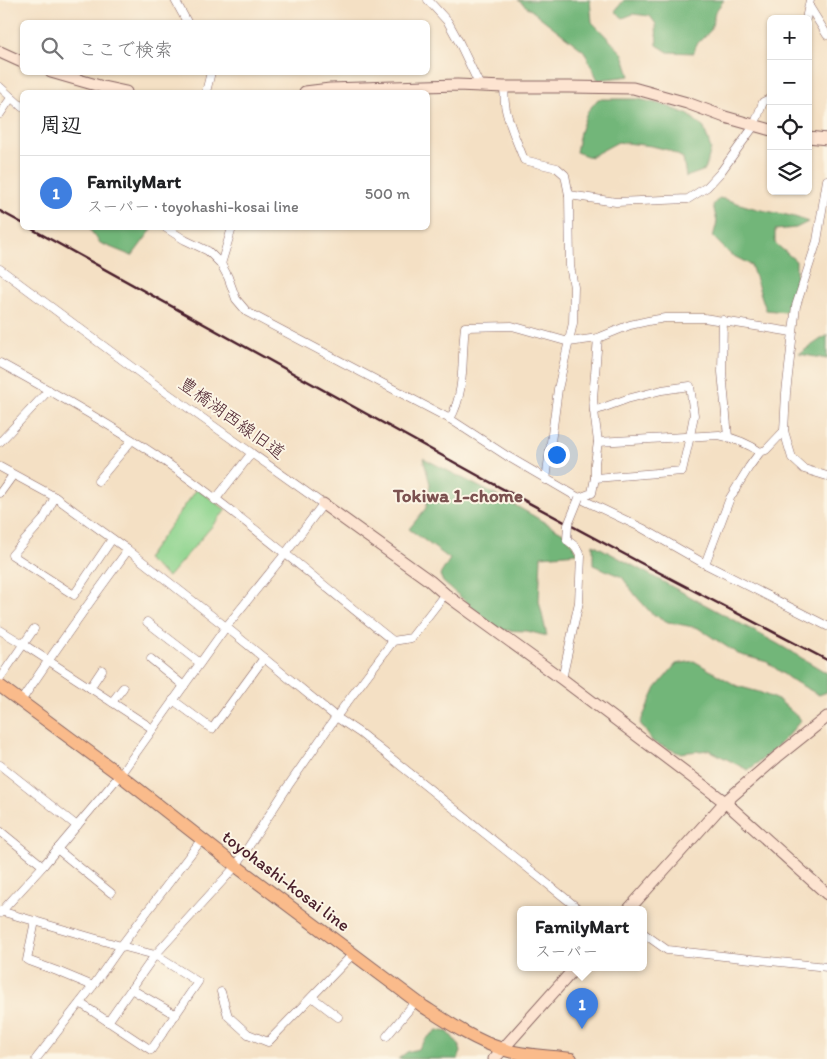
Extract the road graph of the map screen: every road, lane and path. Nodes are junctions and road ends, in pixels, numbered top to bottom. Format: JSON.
{"nodes":[{"id":1,"x":174,"y":0,"type":"edge"},
{"id":2,"x":428,"y":0,"type":"edge"},
{"id":3,"x":810,"y":3,"type":"edge"},
{"id":4,"x":186,"y":20,"type":"edge"},
{"id":5,"x":827,"y":35,"type":"edge"},
{"id":6,"x":0,"y":52,"type":"edge"},
{"id":7,"x":20,"y":61,"type":"edge"},
{"id":8,"x":61,"y":75,"type":"edge"},
{"id":9,"x":211,"y":75,"type":"edge"},
{"id":10,"x":480,"y":86,"type":"junction"},
{"id":11,"x":0,"y":87,"type":"edge"},
{"id":12,"x":504,"y":88,"type":"junction"},
{"id":13,"x":117,"y":90,"type":"edge"},
{"id":14,"x":207,"y":90,"type":"edge"},
{"id":15,"x":322,"y":90,"type":"edge"},
{"id":16,"x":405,"y":90,"type":"edge"},
{"id":17,"x":11,"y":98,"type":"junction"},
{"id":18,"x":767,"y":100,"type":"edge"},
{"id":19,"x":20,"y":105,"type":"edge"},
{"id":20,"x":0,"y":114,"type":"edge"},
{"id":21,"x":754,"y":126,"type":"junction"},
{"id":22,"x":767,"y":129,"type":"edge"},
{"id":23,"x":812,"y":138,"type":"edge"},
{"id":24,"x":827,"y":139,"type":"edge"},
{"id":25,"x":827,"y":180,"type":"edge"},
{"id":26,"x":569,"y":196,"type":"junction"},
{"id":27,"x":169,"y":230,"type":"edge"},
{"id":28,"x":231,"y":230,"type":"edge"},
{"id":29,"x":221,"y":264,"type":"junction"},
{"id":30,"x":0,"y":269,"type":"edge"},
{"id":31,"x":723,"y":320,"type":"junction"},
{"id":32,"x":792,"y":332,"type":"junction"},
{"id":33,"x":598,"y":338,"type":"junction"},
{"id":34,"x":569,"y":342,"type":"junction"},
{"id":35,"x":0,"y":363,"type":"edge"},
{"id":36,"x":49,"y":390,"type":"junction"},
{"id":37,"x":594,"y":411,"type":"junction"},
{"id":38,"x":450,"y":419,"type":"junction"},
{"id":39,"x":784,"y":431,"type":"junction"},
{"id":40,"x":690,"y":436,"type":"junction"},
{"id":41,"x":728,"y":437,"type":"junction"},
{"id":42,"x":132,"y":440,"type":"junction"},
{"id":43,"x":0,"y":442,"type":"edge"},
{"id":44,"x":598,"y":442,"type":"junction"},
{"id":45,"x":760,"y":452,"type":"junction"},
{"id":46,"x":251,"y":454,"type":"junction"},
{"id":47,"x":0,"y":467,"type":"edge"},
{"id":48,"x":13,"y":475,"type":"junction"},
{"id":49,"x":827,"y":476,"type":"edge"},
{"id":50,"x":595,"y":478,"type":"junction"},
{"id":51,"x":546,"y":480,"type":"junction"},
{"id":52,"x":98,"y":481,"type":"dead end"},
{"id":53,"x":0,"y":493,"type":"edge"},
{"id":54,"x":55,"y":497,"type":"junction"},
{"id":55,"x":579,"y":498,"type":"junction"},
{"id":56,"x":216,"y":500,"type":"junction"},
{"id":57,"x":323,"y":504,"type":"junction"},
{"id":58,"x":112,"y":538,"type":"junction"},
{"id":59,"x":128,"y":550,"type":"junction"},
{"id":60,"x":285,"y":554,"type":"junction"},
{"id":61,"x":705,"y":564,"type":"junction"},
{"id":62,"x":445,"y":594,"type":"junction"},
{"id":63,"x":147,"y":622,"type":"dead end"},
{"id":64,"x":827,"y":626,"type":"edge"},
{"id":65,"x":226,"y":627,"type":"junction"},
{"id":66,"x":34,"y":629,"type":"dead end"},
{"id":67,"x":0,"y":630,"type":"edge"},
{"id":68,"x":393,"y":641,"type":"junction"},
{"id":69,"x":24,"y":644,"type":"junction"},
{"id":70,"x":264,"y":658,"type":"junction"},
{"id":71,"x":151,"y":659,"type":"dead end"},
{"id":72,"x":48,"y":660,"type":"junction"},
{"id":73,"x":200,"y":663,"type":"junction"},
{"id":74,"x":102,"y":670,"type":"dead end"},
{"id":75,"x":0,"y":678,"type":"edge"},
{"id":76,"x":562,"y":679,"type":"junction"},
{"id":77,"x":0,"y":686,"type":"edge"},
{"id":78,"x":184,"y":686,"type":"junction"},
{"id":79,"x":90,"y":688,"type":"junction"},
{"id":80,"x":123,"y":688,"type":"dead end"},
{"id":81,"x":173,"y":700,"type":"junction"},
{"id":82,"x":21,"y":701,"type":"junction"},
{"id":83,"x":112,"y":702,"type":"junction"},
{"id":84,"x":336,"y":718,"type":"junction"},
{"id":85,"x":827,"y":718,"type":"edge"},
{"id":86,"x":153,"y":729,"type":"junction"},
{"id":87,"x":0,"y":764,"type":"edge"},
{"id":88,"x":120,"y":775,"type":"junction"},
{"id":89,"x":725,"y":802,"type":"junction"},
{"id":90,"x":77,"y":826,"type":"junction"},
{"id":91,"x":0,"y":831,"type":"edge"},
{"id":92,"x":202,"y":839,"type":"junction"},
{"id":93,"x":57,"y":849,"type":"junction"},
{"id":94,"x":43,"y":866,"type":"junction"},
{"id":95,"x":236,"y":866,"type":"junction"},
{"id":96,"x":111,"y":893,"type":"dead end"},
{"id":97,"x":827,"y":894,"type":"edge"},
{"id":98,"x":575,"y":906,"type":"edge"},
{"id":99,"x":632,"y":906,"type":"edge"},
{"id":100,"x":1,"y":912,"type":"edge"},
{"id":101,"x":35,"y":921,"type":"junction"},
{"id":102,"x":647,"y":936,"type":"edge"},
{"id":103,"x":121,"y":946,"type":"junction"},
{"id":104,"x":354,"y":954,"type":"junction"},
{"id":105,"x":155,"y":955,"type":"junction"},
{"id":106,"x":827,"y":967,"type":"edge"},
{"id":107,"x":572,"y":971,"type":"edge"},
{"id":108,"x":93,"y":986,"type":"junction"},
{"id":109,"x":132,"y":989,"type":"junction"},
{"id":110,"x":221,"y":992,"type":"dead end"},
{"id":111,"x":312,"y":997,"type":"junction"},
{"id":112,"x":416,"y":1001,"type":"junction"},
{"id":113,"x":80,"y":1003,"type":"junction"},
{"id":114,"x":176,"y":1015,"type":"junction"},
{"id":115,"x":338,"y":1017,"type":"dead end"},
{"id":116,"x":108,"y":1022,"type":"junction"},
{"id":117,"x":387,"y":1036,"type":"dead end"},
{"id":118,"x":503,"y":1049,"type":"junction"},
{"id":119,"x":36,"y":1059,"type":"edge"},
{"id":120,"x":494,"y":1059,"type":"edge"},
{"id":121,"x":571,"y":1059,"type":"edge"}],
"edges":[{"from":1,"to":4,"type":"street"},
{"from":2,"to":10,"type":"street"},
{"from":3,"to":5,"type":"street"},
{"from":6,"to":7,"type":"main road"},
{"from":8,"to":13,"type":"main road"},
{"from":9,"to":14,"type":"street"},
{"from":10,"to":12,"type":"main road"},
{"from":10,"to":16,"type":"main road"},
{"from":11,"to":17,"type":"street"},
{"from":12,"to":21,"type":"main road"},
{"from":12,"to":26,"type":"street"},
{"from":15,"to":16,"type":"main road"},
{"from":17,"to":19,"type":"street"},
{"from":17,"to":20,"type":"street"},
{"from":18,"to":21,"type":"street"},
{"from":21,"to":22,"type":"main road"},
{"from":21,"to":26,"type":"street"},
{"from":23,"to":24,"type":"main road"},
{"from":25,"to":32,"type":"street"},
{"from":26,"to":34,"type":"street"},
{"from":27,"to":29,"type":"street"},
{"from":28,"to":29,"type":"street"},
{"from":29,"to":38,"type":"street"},
{"from":30,"to":46,"type":"street","name":"豊橋湖西線旧道"},
{"from":31,"to":32,"type":"street"},
{"from":31,"to":33,"type":"street"},
{"from":31,"to":41,"type":"street"},
{"from":32,"to":39,"type":"street"},
{"from":33,"to":34,"type":"street"},
{"from":33,"to":37,"type":"street"},
{"from":34,"to":38,"type":"street"},
{"from":34,"to":51,"type":"street"},
{"from":35,"to":36,"type":"street"},
{"from":36,"to":42,"type":"street"},
{"from":36,"to":43,"type":"street"},
{"from":37,"to":40,"type":"street"},
{"from":37,"to":44,"type":"street"},
{"from":38,"to":51,"type":"street"},
{"from":39,"to":45,"type":"street"},
{"from":39,"to":49,"type":"street"},
{"from":40,"to":41,"type":"street"},
{"from":40,"to":44,"type":"street"},
{"from":40,"to":50,"type":"street"},
{"from":41,"to":45,"type":"street"},
{"from":42,"to":52,"type":"street"},
{"from":42,"to":56,"type":"street"},
{"from":44,"to":50,"type":"street"},
{"from":45,"to":61,"type":"street"},
{"from":46,"to":56,"type":"street"},
{"from":46,"to":57,"type":"street","name":"豊橋湖西線旧道"},
{"from":47,"to":48,"type":"street"},
{"from":48,"to":53,"type":"street"},
{"from":48,"to":54,"type":"street"},
{"from":50,"to":55,"type":"street"},
{"from":51,"to":55,"type":"street"},
{"from":54,"to":58,"type":"street"},
{"from":54,"to":58,"type":"street"},
{"from":55,"to":61,"type":"street"},
{"from":55,"to":76,"type":"street","bridge":true},
{"from":56,"to":60,"type":"street"},
{"from":57,"to":60,"type":"street"},
{"from":57,"to":62,"type":"main road","name":"豊橋湖西線旧道"},
{"from":58,"to":59,"type":"street"},
{"from":59,"to":65,"type":"street"},
{"from":59,"to":72,"type":"street"},
{"from":60,"to":65,"type":"street"},
{"from":60,"to":68,"type":"street"},
{"from":61,"to":64,"type":"street"},
{"from":62,"to":68,"type":"street"},
{"from":62,"to":76,"type":"main road","name":"豊橋湖西線旧道"},
{"from":63,"to":73,"type":"street"},
{"from":65,"to":70,"type":"street"},
{"from":65,"to":73,"type":"street"},
{"from":66,"to":69,"type":"street"},
{"from":67,"to":69,"type":"street"},
{"from":68,"to":84,"type":"street"},
{"from":69,"to":72,"type":"street"},
{"from":69,"to":75,"type":"street"},
{"from":70,"to":81,"type":"street"},
{"from":70,"to":84,"type":"street"},
{"from":71,"to":78,"type":"street"},
{"from":72,"to":79,"type":"street"},
{"from":72,"to":82,"type":"street"},
{"from":73,"to":78,"type":"street"},
{"from":74,"to":79,"type":"street"},
{"from":76,"to":89,"type":"main road","name":"豊橋湖西線旧道"},
{"from":77,"to":82,"type":"main road","name":"toyohashi-kosai line"},
{"from":78,"to":81,"type":"street"},
{"from":79,"to":83,"type":"street"},
{"from":80,"to":83,"type":"street"},
{"from":81,"to":86,"type":"street"},
{"from":82,"to":88,"type":"main road","name":"toyohashi-kosai line"},
{"from":83,"to":86,"type":"street"},
{"from":84,"to":95,"type":"street"},
{"from":84,"to":98,"type":"street"},
{"from":85,"to":89,"type":"main road"},
{"from":86,"to":88,"type":"street"},
{"from":87,"to":90,"type":"street"},
{"from":88,"to":90,"type":"street"},
{"from":88,"to":92,"type":"main road","name":"toyohashi-kosai line"},
{"from":89,"to":97,"type":"main road","name":"豊橋湖西線旧道"},
{"from":89,"to":99,"type":"main road"},
{"from":90,"to":93,"type":"street"},
{"from":91,"to":94,"type":"street"},
{"from":92,"to":95,"type":"main road","name":"toyohashi-kosai line"},
{"from":92,"to":103,"type":"street"},
{"from":93,"to":94,"type":"street"},
{"from":93,"to":96,"type":"street"},
{"from":94,"to":100,"type":"street"},
{"from":95,"to":104,"type":"main road","name":"toyohashi-kosai line"},
{"from":95,"to":105,"type":"street"},
{"from":100,"to":101,"type":"street"},
{"from":101,"to":103,"type":"street"},
{"from":101,"to":108,"type":"street"},
{"from":102,"to":106,"type":"street"},
{"from":103,"to":105,"type":"street"},
{"from":103,"to":108,"type":"street"},
{"from":104,"to":111,"type":"street"},
{"from":104,"to":112,"type":"main road","name":"toyohashi-kosai line"},
{"from":105,"to":109,"type":"street"},
{"from":105,"to":114,"type":"street"},
{"from":107,"to":118,"type":"main road"},
{"from":108,"to":113,"type":"street"},
{"from":109,"to":114,"type":"street"},
{"from":109,"to":116,"type":"street"},
{"from":110,"to":111,"type":"street"},
{"from":111,"to":115,"type":"street"},
{"from":112,"to":117,"type":"street"},
{"from":112,"to":118,"type":"main road","name":"toyohashi-kosai line"},
{"from":113,"to":116,"type":"street"},
{"from":113,"to":119,"type":"street"},
{"from":114,"to":116,"type":"street"},
{"from":118,"to":120,"type":"main road"},
{"from":118,"to":121,"type":"main road","name":"toyohashi-kosai line"}]}
